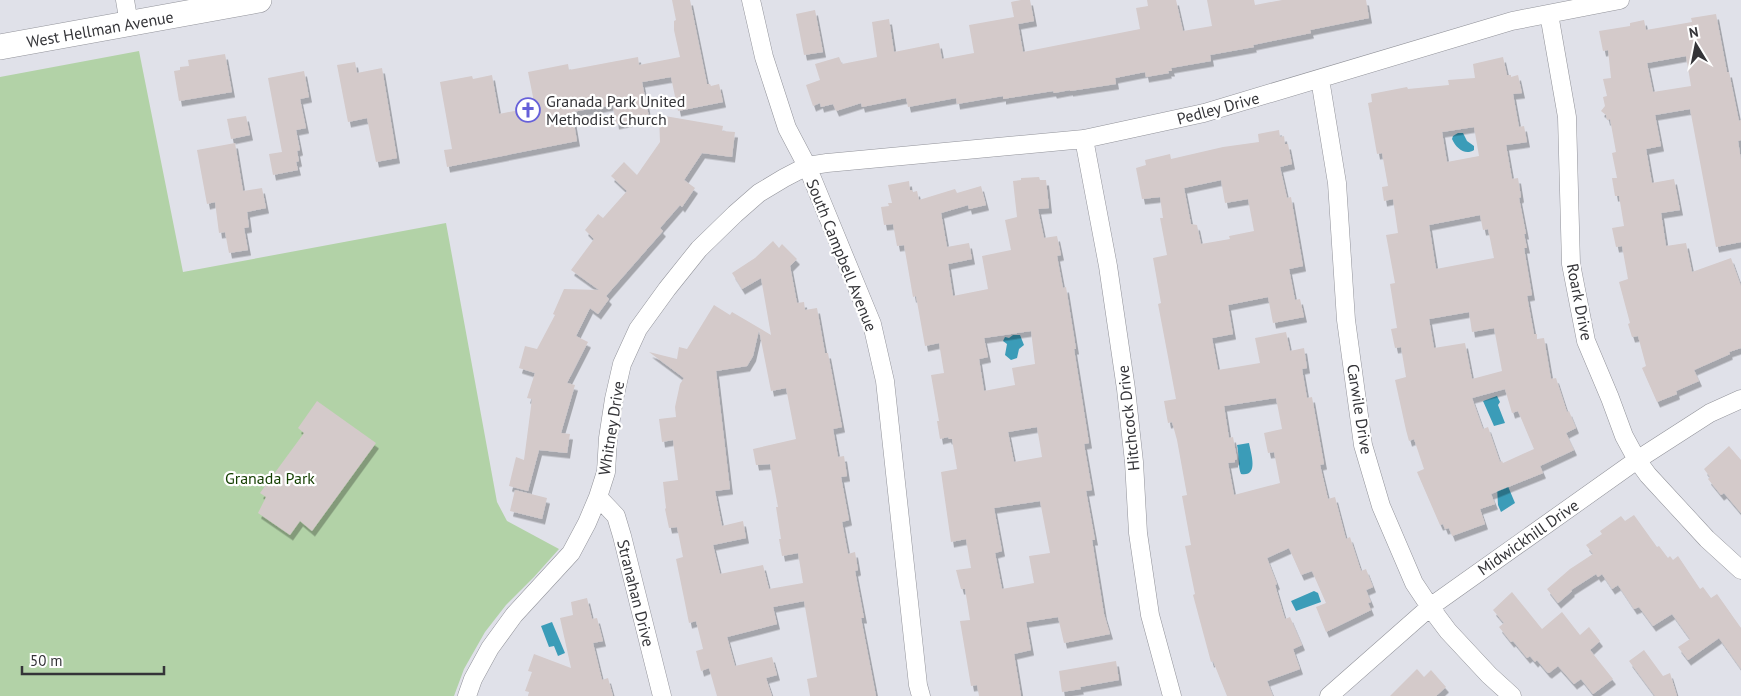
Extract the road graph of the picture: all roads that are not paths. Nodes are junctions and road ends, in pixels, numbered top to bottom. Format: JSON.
{"nodes":[{"id":1,"x":259,"y":0,"type":"edge"},
{"id":2,"x":751,"y":0,"type":"edge"},
{"id":3,"x":1620,"y":0,"type":"edge"},
{"id":4,"x":127,"y":12,"type":"edge"},
{"id":5,"x":1549,"y":14,"type":"junction"},
{"id":6,"x":0,"y":47,"type":"edge"},
{"id":7,"x":1320,"y":79,"type":"junction"},
{"id":8,"x":1084,"y":139,"type":"junction"},
{"id":9,"x":807,"y":166,"type":"junction"},
{"id":10,"x":1741,"y":399,"type":"edge"},
{"id":11,"x":1637,"y":460,"type":"junction"},
{"id":12,"x":598,"y":497,"type":"junction"},
{"id":13,"x":1741,"y":570,"type":"edge"},
{"id":14,"x":1430,"y":607,"type":"junction"},
{"id":15,"x":467,"y":696,"type":"edge"},
{"id":16,"x":662,"y":696,"type":"edge"},
{"id":17,"x":921,"y":696,"type":"edge"},
{"id":18,"x":1172,"y":696,"type":"edge"},
{"id":19,"x":1329,"y":696,"type":"edge"},
{"id":20,"x":1512,"y":696,"type":"edge"}],
"edges":[{"from":1,"to":4,"type":"street","name":"West Hellman Avenue"},
{"from":2,"to":9,"type":"street","name":"South Campbell Avenue"},
{"from":3,"to":5,"type":"street","name":"Pedley Drive"},
{"from":4,"to":6,"type":"street","name":"West Hellman Avenue"},
{"from":5,"to":7,"type":"street","name":"Pedley Drive"},
{"from":5,"to":11,"type":"street","name":"Roark Drive"},
{"from":7,"to":8,"type":"street","name":"Pedley Drive"},
{"from":7,"to":14,"type":"street","name":"Carwile Drive"},
{"from":8,"to":9,"type":"street","name":"Pedley Drive"},
{"from":8,"to":18,"type":"street","name":"Hitchcock Drive"},
{"from":9,"to":12,"type":"street","name":"Whitney Drive"},
{"from":9,"to":17,"type":"street","name":"South Campbell Avenue"},
{"from":10,"to":11,"type":"street","name":"Midwickhill Drive"},
{"from":11,"to":13,"type":"street","name":"Roark Drive"},
{"from":11,"to":14,"type":"street","name":"Midwickhill Drive"},
{"from":12,"to":15,"type":"street","name":"Whitney Drive"},
{"from":12,"to":16,"type":"street","name":"Stranahan Drive"},
{"from":14,"to":19,"type":"street","name":"Midwickhill Drive"},
{"from":14,"to":20,"type":"street","name":"Carwile Drive"}]}
